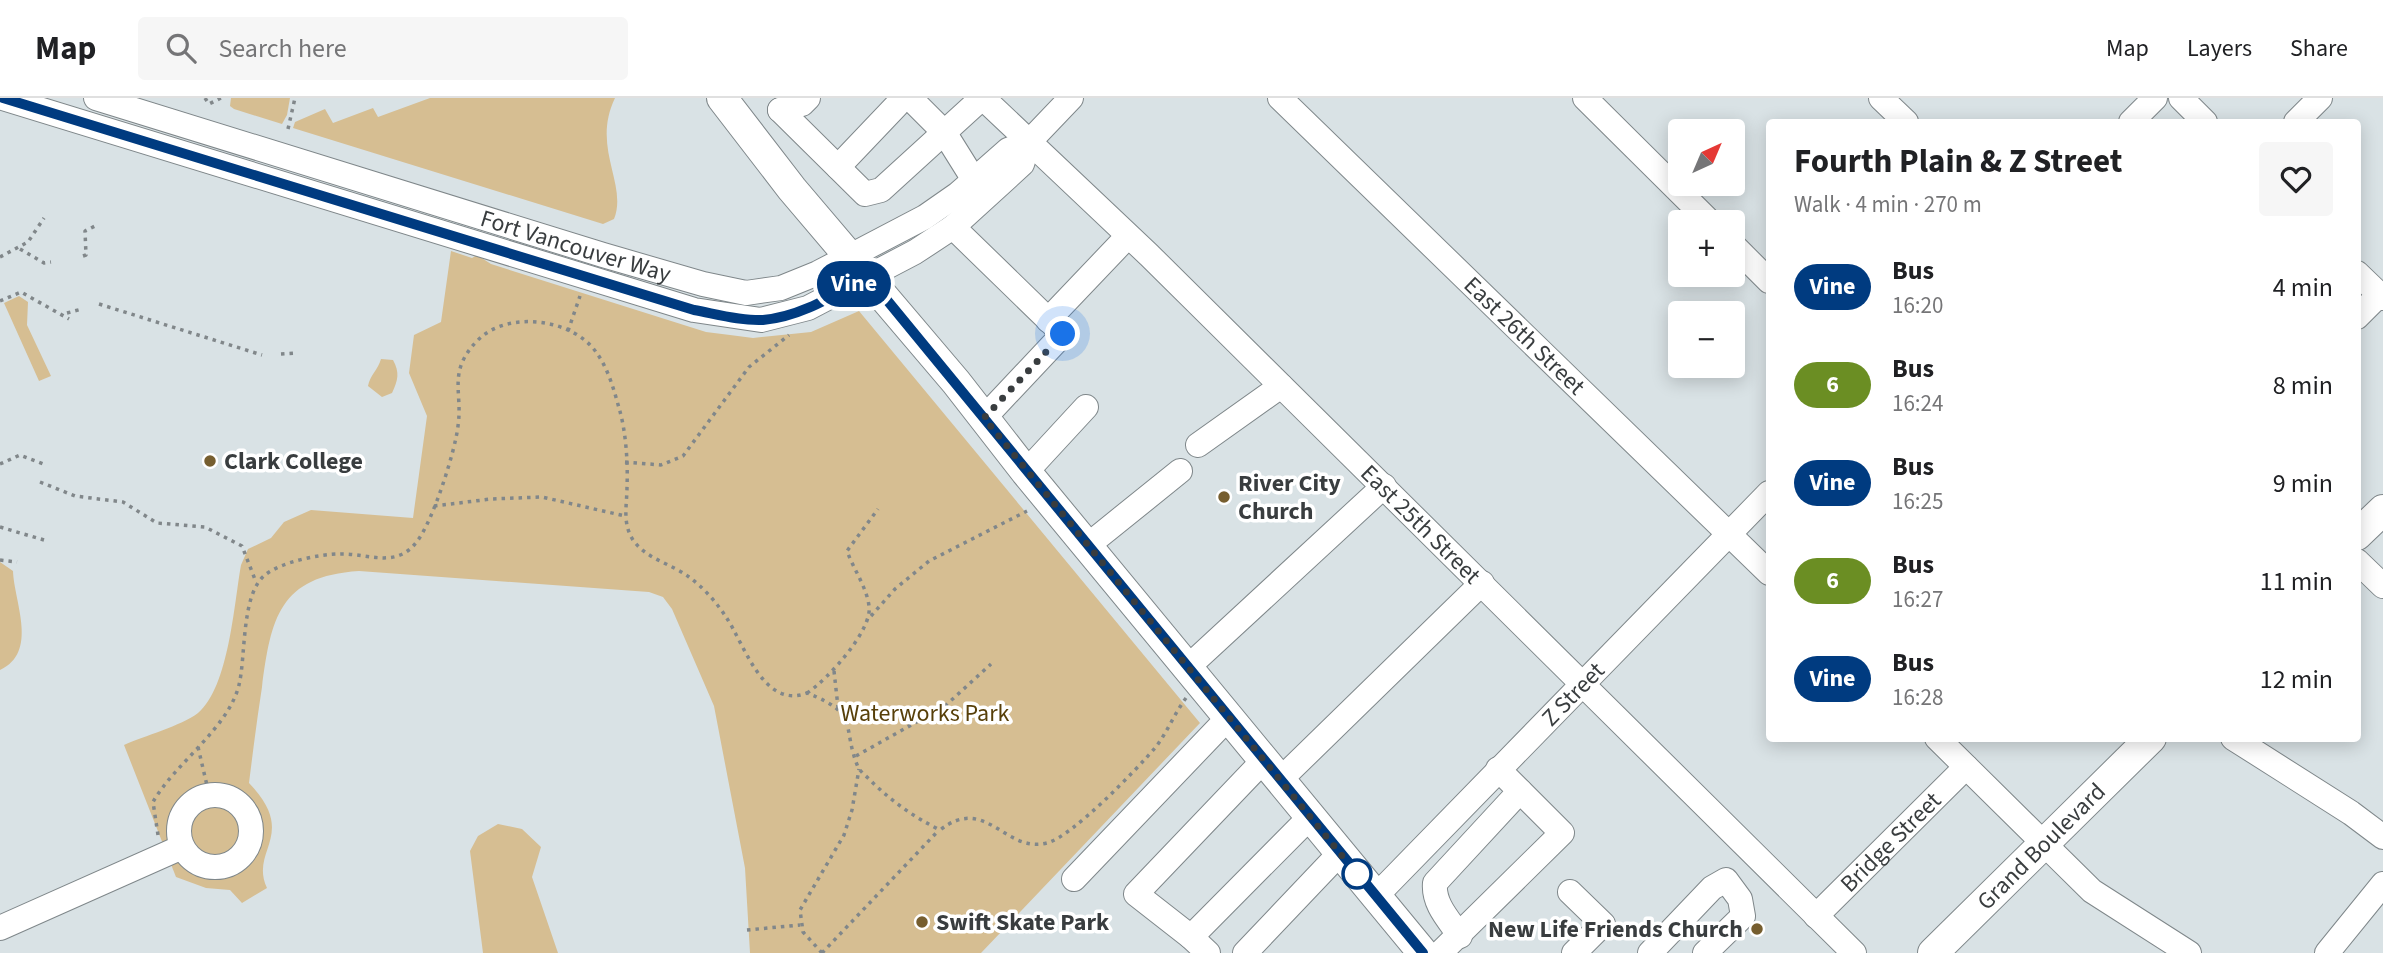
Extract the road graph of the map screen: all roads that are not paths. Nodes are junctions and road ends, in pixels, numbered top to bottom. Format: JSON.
{"nodes":[{"id":1,"x":3,"y":98,"type":"edge"},
{"id":2,"x":96,"y":98,"type":"edge"},
{"id":3,"x":722,"y":98,"type":"edge"},
{"id":4,"x":808,"y":98,"type":"edge"},
{"id":5,"x":933,"y":98,"type":"edge"},
{"id":6,"x":983,"y":98,"type":"edge"},
{"id":7,"x":1071,"y":98,"type":"edge"},
{"id":8,"x":1280,"y":98,"type":"edge"},
{"id":9,"x":1585,"y":98,"type":"edge"},
{"id":10,"x":1881,"y":98,"type":"edge"},
{"id":11,"x":2155,"y":98,"type":"edge"},
{"id":12,"x":2181,"y":98,"type":"edge"},
{"id":13,"x":2320,"y":98,"type":"edge"},
{"id":14,"x":903,"y":101,"type":"edge"},
{"id":15,"x":786,"y":104,"type":"edge"},
{"id":16,"x":1903,"y":119,"type":"edge"},
{"id":17,"x":2134,"y":119,"type":"edge"},
{"id":18,"x":2203,"y":119,"type":"edge"},
{"id":19,"x":2299,"y":119,"type":"edge"},
{"id":20,"x":950,"y":127,"type":"junction"},
{"id":21,"x":750,"y":136,"type":"junction"},
{"id":22,"x":1029,"y":142,"type":"junction"},
{"id":23,"x":838,"y":167,"type":"junction"},
{"id":24,"x":974,"y":180,"type":"junction"},
{"id":25,"x":1698,"y":210,"type":"edge"},
{"id":26,"x":953,"y":227,"type":"junction"},
{"id":27,"x":1128,"y":236,"type":"junction"},
{"id":28,"x":1745,"y":257,"type":"edge"},
{"id":29,"x":859,"y":267,"type":"junction"},
{"id":30,"x":2361,"y":277,"type":"edge"},
{"id":31,"x":1766,"y":278,"type":"edge"},
{"id":32,"x":2381,"y":297,"type":"edge"},
{"id":33,"x":2361,"y":314,"type":"edge"},
{"id":34,"x":1051,"y":332,"type":"junction"},
{"id":35,"x":1282,"y":386,"type":"junction"},
{"id":36,"x":1086,"y":407,"type":"dead end"},
{"id":37,"x":984,"y":418,"type":"junction"},
{"id":38,"x":1198,"y":445,"type":"dead end"},
{"id":39,"x":1180,"y":471,"type":"dead end"},
{"id":40,"x":1026,"y":472,"type":"junction"},
{"id":41,"x":1384,"y":486,"type":"junction"},
{"id":42,"x":1766,"y":496,"type":"edge"},
{"id":43,"x":2383,"y":510,"type":"edge"},
{"id":44,"x":2361,"y":531,"type":"edge"},
{"id":45,"x":1730,"y":534,"type":"junction"},
{"id":46,"x":1087,"y":547,"type":"junction"},
{"id":47,"x":2361,"y":565,"type":"edge"},
{"id":48,"x":1766,"y":570,"type":"edge"},
{"id":49,"x":1482,"y":583,"type":"junction"},
{"id":50,"x":2383,"y":586,"type":"edge"},
{"id":51,"x":1187,"y":668,"type":"junction"},
{"id":52,"x":1582,"y":682,"type":"junction"},
{"id":53,"x":1228,"y":718,"type":"junction"},
{"id":54,"x":1941,"y":742,"type":"edge"},
{"id":55,"x":2147,"y":742,"type":"edge"},
{"id":56,"x":2239,"y":742,"type":"edge"},
{"id":57,"x":1966,"y":768,"type":"junction"},
{"id":58,"x":1497,"y":769,"type":"junction"},
{"id":59,"x":1272,"y":770,"type":"junction"},
{"id":60,"x":1520,"y":791,"type":"junction"},
{"id":61,"x":1310,"y":817,"type":"junction"},
{"id":62,"x":2383,"y":837,"type":"edge"},
{"id":63,"x":2043,"y":842,"type":"junction"},
{"id":64,"x":182,"y":847,"type":"junction"},
{"id":65,"x":1421,"y":849,"type":"junction"},
{"id":66,"x":1340,"y":853,"type":"junction"},
{"id":67,"x":1768,"y":868,"type":"junction"},
{"id":68,"x":1444,"y":870,"type":"junction"},
{"id":69,"x":1074,"y":879,"type":"dead end"},
{"id":70,"x":2383,"y":884,"type":"edge"},
{"id":71,"x":1570,"y":892,"type":"dead end"},
{"id":72,"x":1376,"y":896,"type":"junction"},
{"id":73,"x":1740,"y":899,"type":"junction"},
{"id":74,"x":1816,"y":916,"type":"junction"},
{"id":75,"x":0,"y":928,"type":"edge"},
{"id":76,"x":1460,"y":936,"type":"junction"},
{"id":77,"x":1199,"y":945,"type":"edge"},
{"id":78,"x":1245,"y":953,"type":"edge"},
{"id":79,"x":1423,"y":953,"type":"edge"},
{"id":80,"x":1440,"y":953,"type":"edge"},
{"id":81,"x":1574,"y":953,"type":"edge"},
{"id":82,"x":1650,"y":953,"type":"edge"},
{"id":83,"x":1705,"y":953,"type":"edge"},
{"id":84,"x":1854,"y":953,"type":"edge"},
{"id":85,"x":1933,"y":953,"type":"edge"},
{"id":86,"x":2189,"y":953,"type":"edge"},
{"id":87,"x":2327,"y":953,"type":"edge"}],
"edges":[{"from":1,"to":29,"type":"street","name":"Fort Vancouver Way"},
{"from":2,"to":29,"type":"street","name":"Fort Vancouver Way"},
{"from":3,"to":21,"type":"main road"},
{"from":4,"to":15,"type":"street"},
{"from":5,"to":20,"type":"street"},
{"from":6,"to":20,"type":"street"},
{"from":6,"to":22,"type":"street","name":"East 25th Street"},
{"from":7,"to":22,"type":"street","name":"Fort Vancouver Way"},
{"from":8,"to":45,"type":"street","name":"East 26th Street"},
{"from":9,"to":25,"type":"street"},
{"from":10,"to":16,"type":"street"},
{"from":11,"to":17,"type":"street"},
{"from":12,"to":18,"type":"street"},
{"from":13,"to":19,"type":"street"},
{"from":14,"to":20,"type":"street"},
{"from":14,"to":23,"type":"street"},
{"from":15,"to":21,"type":"street"},
{"from":15,"to":23,"type":"street"},
{"from":20,"to":23,"type":"street"},
{"from":20,"to":24,"type":"street"},
{"from":21,"to":29,"type":"main road"},
{"from":22,"to":24,"type":"street","name":"Fort Vancouver Way"},
{"from":22,"to":26,"type":"street","name":"Fort Vancouver Way"},
{"from":22,"to":27,"type":"street","name":"East 25th Street"},
{"from":24,"to":29,"type":"street","name":"Fort Vancouver Way"},
{"from":26,"to":29,"type":"street","name":"Fort Vancouver Way"},
{"from":26,"to":34,"type":"street"},
{"from":27,"to":34,"type":"street"},
{"from":27,"to":35,"type":"street","name":"East 25th Street"},
{"from":28,"to":31,"type":"street"},
{"from":29,"to":37,"type":"main road"},
{"from":30,"to":32,"type":"street"},
{"from":32,"to":33,"type":"street"},
{"from":34,"to":37,"type":"street"},
{"from":35,"to":38,"type":"street"},
{"from":35,"to":41,"type":"street","name":"East 25th Street"},
{"from":36,"to":40,"type":"street"},
{"from":37,"to":40,"type":"main road"},
{"from":39,"to":46,"type":"street"},
{"from":40,"to":46,"type":"main road"},
{"from":41,"to":49,"type":"street","name":"East 25th Street"},
{"from":41,"to":51,"type":"street"},
{"from":42,"to":45,"type":"street","name":"Z Street"},
{"from":43,"to":44,"type":"main road"},
{"from":45,"to":48,"type":"street","name":"East 26th Street"},
{"from":45,"to":52,"type":"street","name":"Z Street"},
{"from":46,"to":51,"type":"main road"},
{"from":47,"to":50,"type":"street"},
{"from":49,"to":52,"type":"street","name":"East 25th Street"},
{"from":49,"to":59,"type":"street"},
{"from":51,"to":53,"type":"main road"},
{"from":52,"to":58,"type":"street","name":"Z Street"},
{"from":52,"to":67,"type":"street","name":"East 25th Street"},
{"from":53,"to":59,"type":"main road"},
{"from":53,"to":69,"type":"street"},
{"from":54,"to":57,"type":"street"},
{"from":55,"to":63,"type":"main road","name":"Grand Boulevard"},
{"from":56,"to":62,"type":"street"},
{"from":57,"to":63,"type":"street"},
{"from":57,"to":74,"type":"street","name":"Bridge Street"},
{"from":58,"to":60,"type":"street"},
{"from":58,"to":65,"type":"street","name":"Z Street"},
{"from":59,"to":61,"type":"main road"},
{"from":59,"to":77,"type":"street"},
{"from":60,"to":68,"type":"street"},
{"from":60,"to":76,"type":"street"},
{"from":61,"to":66,"type":"main road"},
{"from":61,"to":77,"type":"street"},
{"from":63,"to":85,"type":"main road","name":"Grand Boulevard"},
{"from":63,"to":86,"type":"street"},
{"from":64,"to":64,"type":"street"},
{"from":64,"to":75,"type":"street"},
{"from":65,"to":68,"type":"street"},
{"from":65,"to":72,"type":"street","name":"Z Street"},
{"from":66,"to":72,"type":"main road"},
{"from":66,"to":78,"type":"street"},
{"from":67,"to":73,"type":"street"},
{"from":67,"to":74,"type":"street","name":"East 25th Street"},
{"from":68,"to":76,"type":"street"},
{"from":70,"to":87,"type":"street"},
{"from":71,"to":81,"type":"street"},
{"from":72,"to":79,"type":"main road"},
{"from":73,"to":82,"type":"street"},
{"from":73,"to":83,"type":"street"},
{"from":74,"to":84,"type":"street","name":"East 25th Street"},
{"from":76,"to":80,"type":"street"}]}
